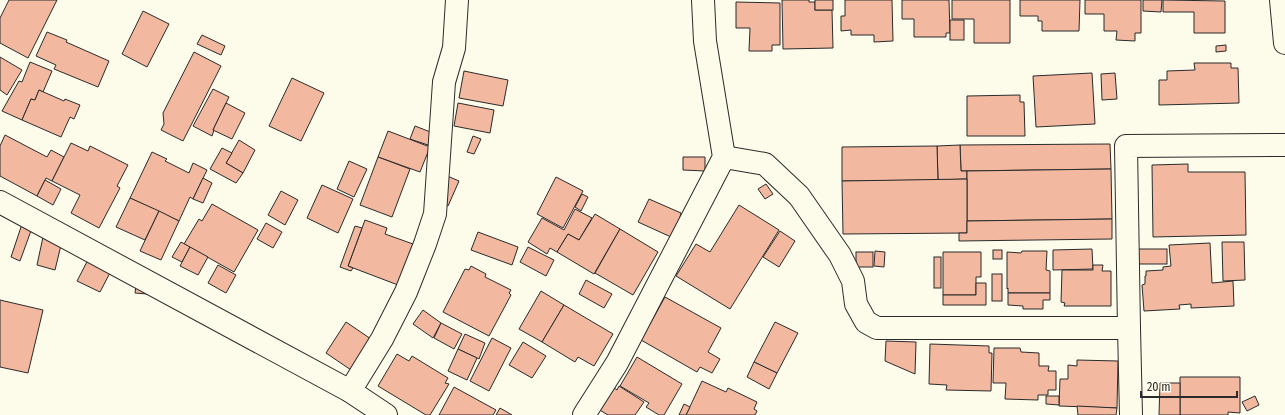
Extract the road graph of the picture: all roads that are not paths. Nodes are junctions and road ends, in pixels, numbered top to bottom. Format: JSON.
{"nodes":[{"id":1,"x":457,"y":0,"type":"edge"},
{"id":2,"x":703,"y":0,"type":"edge"},
{"id":3,"x":1281,"y":0,"type":"edge"},
{"id":4,"x":1285,"y":43,"type":"edge"},
{"id":5,"x":1285,"y":145,"type":"edge"},
{"id":6,"x":724,"y":157,"type":"junction"},
{"id":7,"x":0,"y":202,"type":"edge"},
{"id":8,"x":1129,"y":328,"type":"junction"},
{"id":9,"x":350,"y":391,"type":"junction"},
{"id":10,"x":386,"y":415,"type":"edge"},
{"id":11,"x":584,"y":415,"type":"edge"},
{"id":12,"x":1131,"y":415,"type":"edge"}],
"edges":[{"from":1,"to":9,"type":"street"},
{"from":2,"to":6,"type":"street"},
{"from":3,"to":4,"type":"street"},
{"from":5,"to":8,"type":"street"},
{"from":6,"to":8,"type":"street"},
{"from":6,"to":11,"type":"street"},
{"from":7,"to":9,"type":"street"},
{"from":8,"to":12,"type":"street"},
{"from":9,"to":10,"type":"street"}]}
